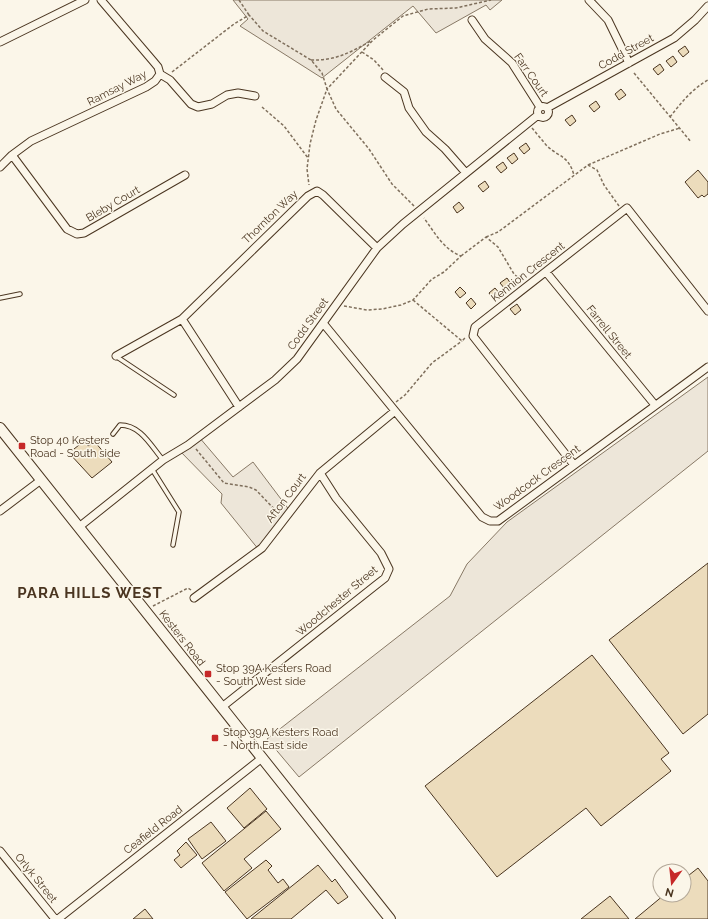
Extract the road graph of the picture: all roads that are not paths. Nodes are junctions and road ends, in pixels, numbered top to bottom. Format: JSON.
{"nodes":[{"id":1,"x":85,"y":0,"type":"edge"},
{"id":2,"x":101,"y":0,"type":"edge"},
{"id":3,"x":589,"y":0,"type":"edge"},
{"id":4,"x":708,"y":6,"type":"edge"},
{"id":5,"x":472,"y":20,"type":"dead end"},
{"id":6,"x":0,"y":42,"type":"edge"},
{"id":7,"x":629,"y":63,"type":"junction"},
{"id":8,"x":160,"y":74,"type":"junction"},
{"id":9,"x":385,"y":75,"type":"road end"},
{"id":10,"x":255,"y":96,"type":"dead end"},
{"id":11,"x":543,"y":108,"type":"junction"},
{"id":12,"x":12,"y":155,"type":"junction"},
{"id":13,"x":0,"y":167,"type":"edge"},
{"id":14,"x":466,"y":172,"type":"junction"},
{"id":15,"x":186,"y":175,"type":"dead end"},
{"id":16,"x":377,"y":248,"type":"junction"},
{"id":17,"x":546,"y":272,"type":"junction"},
{"id":18,"x":20,"y":294,"type":"dead end"},
{"id":19,"x":0,"y":298,"type":"edge"},
{"id":20,"x":708,"y":311,"type":"edge"},
{"id":21,"x":182,"y":319,"type":"junction"},
{"id":22,"x":323,"y":323,"type":"junction"},
{"id":23,"x":116,"y":356,"type":"joint"},
{"id":24,"x":708,"y":366,"type":"edge"},
{"id":25,"x":174,"y":395,"type":"dead end"},
{"id":26,"x":655,"y":405,"type":"junction"},
{"id":27,"x":239,"y":407,"type":"junction"},
{"id":28,"x":395,"y":410,"type":"junction"},
{"id":29,"x":0,"y":428,"type":"edge"},
{"id":30,"x":113,"y":434,"type":"dead end"},
{"id":31,"x":163,"y":460,"type":"junction"},
{"id":32,"x":574,"y":465,"type":"junction"},
{"id":33,"x":152,"y":469,"type":"junction"},
{"id":34,"x":320,"y":472,"type":"junction"},
{"id":35,"x":41,"y":480,"type":"junction"},
{"id":36,"x":0,"y":511,"type":"edge"},
{"id":37,"x":79,"y":527,"type":"junction"},
{"id":38,"x":173,"y":545,"type":"dead end"},
{"id":39,"x":196,"y":596,"type":"road end"},
{"id":40,"x":222,"y":708,"type":"junction"},
{"id":41,"x":262,"y":758,"type":"junction"},
{"id":42,"x":0,"y":851,"type":"edge"},
{"id":43,"x":55,"y":919,"type":"edge"},
{"id":44,"x":58,"y":919,"type":"edge"},
{"id":45,"x":390,"y":919,"type":"edge"}],
"edges":[{"from":1,"to":6,"type":"street"},
{"from":2,"to":8,"type":"street","name":"Ramsay Way"},
{"from":3,"to":7,"type":"street"},
{"from":4,"to":7,"type":"street","name":"Codd Street"},
{"from":5,"to":11,"type":"street","name":"Farr Court"},
{"from":7,"to":11,"type":"street","name":"Codd Street"},
{"from":8,"to":10,"type":"street"},
{"from":8,"to":12,"type":"street","name":"Ramsay Way"},
{"from":9,"to":14,"type":"street"},
{"from":11,"to":14,"type":"street","name":"Codd Street"},
{"from":12,"to":13,"type":"street","name":"Ramsay Way"},
{"from":12,"to":15,"type":"street","name":"Bleby Court"},
{"from":14,"to":16,"type":"street","name":"Codd Street"},
{"from":16,"to":21,"type":"street","name":"Thornton Way"},
{"from":16,"to":22,"type":"street","name":"Codd Street"},
{"from":17,"to":20,"type":"street","name":"Kennion Crescent"},
{"from":17,"to":26,"type":"street","name":"Farrell Street"},
{"from":17,"to":32,"type":"street","name":"Kennion Crescent"},
{"from":18,"to":19,"type":"lane"},
{"from":21,"to":23,"type":"street","name":"Thornton Way"},
{"from":21,"to":27,"type":"street"},
{"from":22,"to":27,"type":"street","name":"Codd Street"},
{"from":22,"to":28,"type":"street","name":"Woodcock Crescent"},
{"from":23,"to":25,"type":"lane"},
{"from":24,"to":26,"type":"street","name":"Woodcock Crescent"},
{"from":26,"to":32,"type":"street","name":"Woodcock Crescent"},
{"from":27,"to":31,"type":"street","name":"Codd Street"},
{"from":28,"to":32,"type":"street","name":"Woodcock Crescent"},
{"from":28,"to":34,"type":"street","name":"Afton Court"},
{"from":29,"to":35,"type":"main road","name":"Kesters Road"},
{"from":30,"to":31,"type":"lane"},
{"from":31,"to":33,"type":"street","name":"Codd Street"},
{"from":33,"to":37,"type":"street","name":"Codd Street"},
{"from":33,"to":38,"type":"lane"},
{"from":34,"to":39,"type":"street","name":"Afton Court"},
{"from":34,"to":40,"type":"street","name":"Woodchester Street"},
{"from":35,"to":36,"type":"street"},
{"from":35,"to":37,"type":"main road","name":"Kesters Road"},
{"from":37,"to":40,"type":"main road","name":"Kesters Road"},
{"from":40,"to":41,"type":"main road","name":"Kesters Road"},
{"from":41,"to":44,"type":"street","name":"Ceafield Road"},
{"from":41,"to":45,"type":"main road","name":"Kesters Road"},
{"from":42,"to":43,"type":"street","name":"Orlyk Street"}]}
